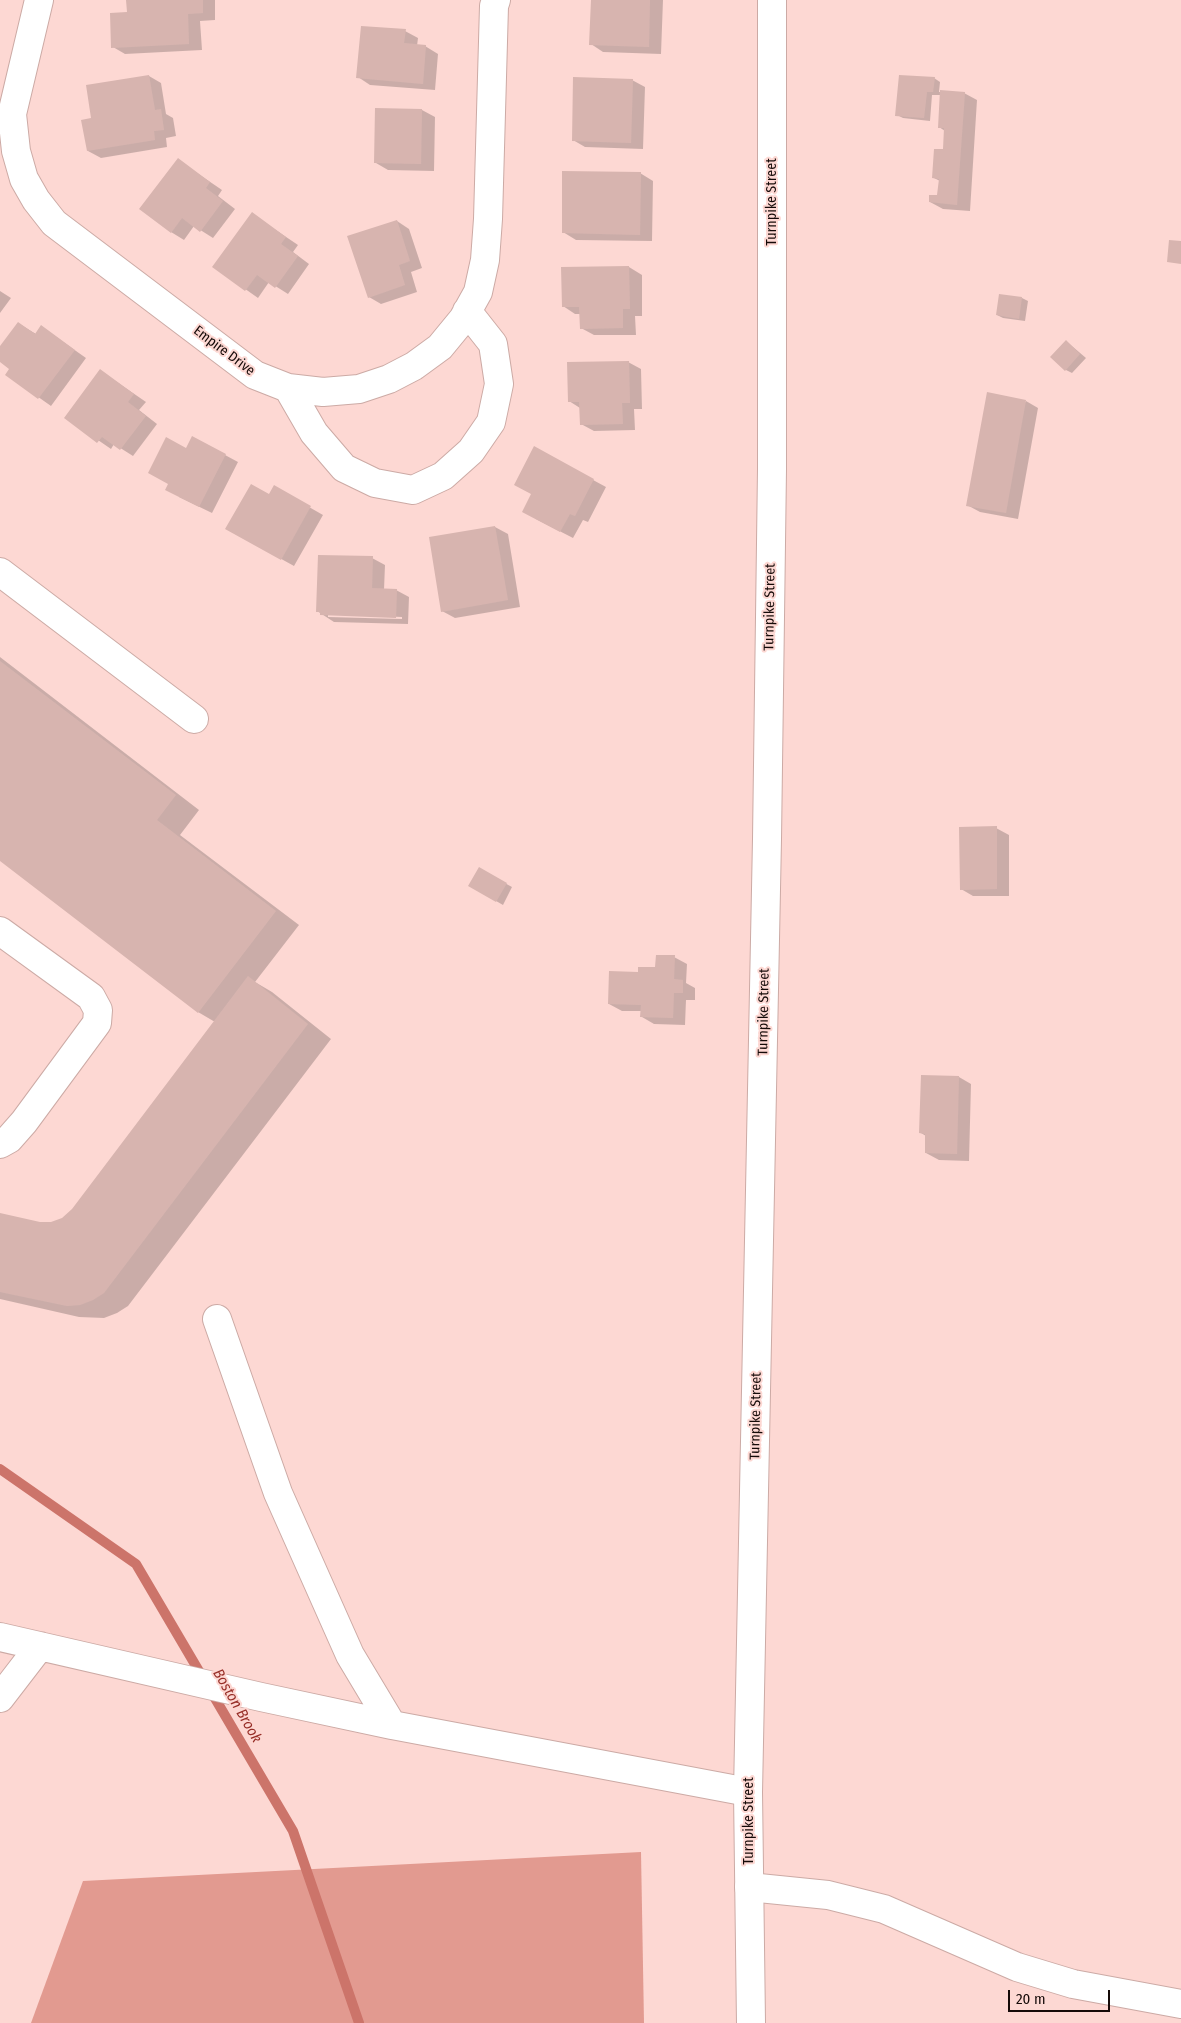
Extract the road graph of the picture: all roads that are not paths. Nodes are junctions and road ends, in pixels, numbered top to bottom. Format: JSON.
{"nodes":[{"id":1,"x":39,"y":0,"type":"edge"},
{"id":2,"x":496,"y":0,"type":"edge"},
{"id":3,"x":772,"y":0,"type":"edge"},
{"id":4,"x":6,"y":112,"type":"edge"},
{"id":5,"x":468,"y":311,"type":"junction"},
{"id":6,"x":288,"y":388,"type":"junction"},
{"id":7,"x":0,"y":572,"type":"edge"},
{"id":8,"x":194,"y":719,"type":"dead end"},
{"id":9,"x":0,"y":931,"type":"edge"},
{"id":10,"x":0,"y":1144,"type":"edge"},
{"id":11,"x":217,"y":1319,"type":"dead end"},
{"id":12,"x":0,"y":1637,"type":"edge"},
{"id":13,"x":40,"y":1646,"type":"junction"},
{"id":14,"x":0,"y":1698,"type":"edge"},
{"id":15,"x":392,"y":1725,"type":"junction"},
{"id":16,"x":748,"y":1792,"type":"junction"},
{"id":17,"x":749,"y":1887,"type":"junction"},
{"id":18,"x":1181,"y":2004,"type":"edge"},
{"id":19,"x":751,"y":2023,"type":"edge"}],
"edges":[{"from":1,"to":4,"type":"main road","name":"Empire Drive"},
{"from":2,"to":5,"type":"main road","name":"Empire Drive"},
{"from":3,"to":16,"type":"main road","name":"Turnpike Street"},
{"from":4,"to":6,"type":"main road","name":"Empire Drive"},
{"from":5,"to":6,"type":"main road","name":"Empire Drive"},
{"from":5,"to":6,"type":"main road"},
{"from":7,"to":8,"type":"main road"},
{"from":9,"to":10,"type":"main road"},
{"from":11,"to":15,"type":"main road"},
{"from":12,"to":13,"type":"main road"},
{"from":13,"to":14,"type":"main road"},
{"from":13,"to":15,"type":"main road"},
{"from":15,"to":16,"type":"main road"},
{"from":16,"to":17,"type":"main road","name":"Turnpike Street"},
{"from":17,"to":18,"type":"main road"},
{"from":17,"to":19,"type":"main road","name":"Turnpike Street"}]}
